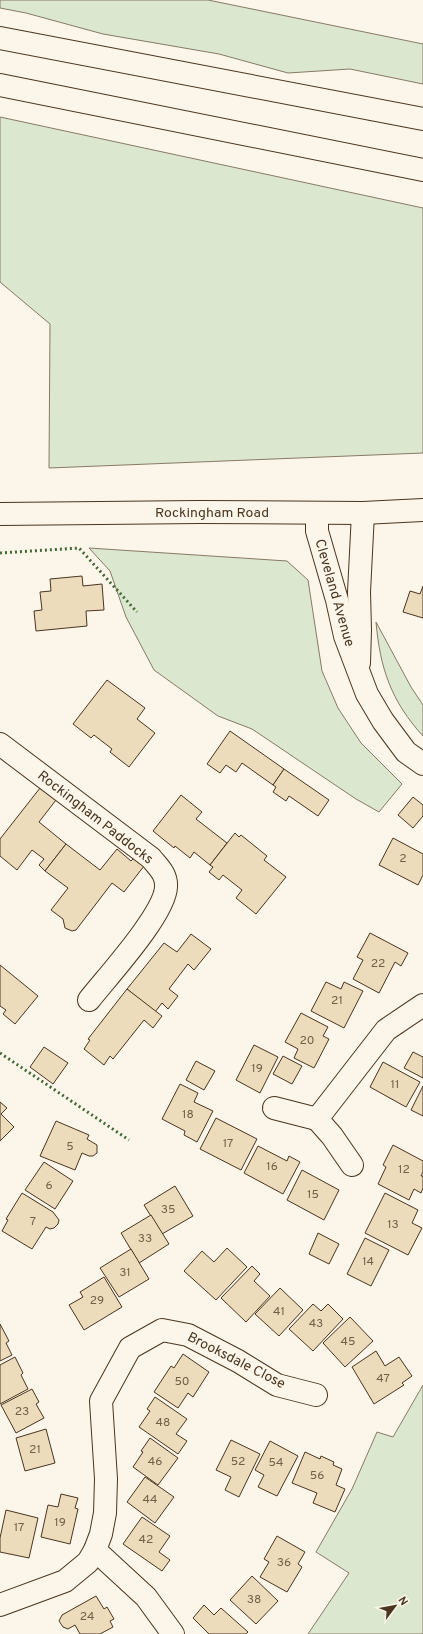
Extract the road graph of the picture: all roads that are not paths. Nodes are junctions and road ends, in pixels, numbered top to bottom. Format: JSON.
{"nodes":[{"id":1,"x":0,"y":38,"type":"edge"},
{"id":2,"x":0,"y":85,"type":"edge"},
{"id":3,"x":423,"y":119,"type":"edge"},
{"id":4,"x":423,"y":170,"type":"edge"},
{"id":5,"x":423,"y":510,"type":"edge"},
{"id":6,"x":317,"y":513,"type":"junction"},
{"id":7,"x":363,"y":513,"type":"junction"},
{"id":8,"x":0,"y":514,"type":"edge"},
{"id":9,"x":359,"y":672,"type":"junction"},
{"id":10,"x":0,"y":744,"type":"edge"},
{"id":11,"x":423,"y":764,"type":"edge"},
{"id":12,"x":89,"y":1000,"type":"dead end"},
{"id":13,"x":422,"y":1007,"type":"edge"},
{"id":14,"x":274,"y":1108,"type":"dead end"},
{"id":15,"x":317,"y":1118,"type":"junction"},
{"id":16,"x":352,"y":1165,"type":"dead end"},
{"id":17,"x":316,"y":1395,"type":"dead end"},
{"id":18,"x":95,"y":1550,"type":"junction"},
{"id":19,"x":0,"y":1605,"type":"edge"},
{"id":20,"x":172,"y":1634,"type":"edge"}],
"edges":[{"from":1,"to":3,"type":"main road"},
{"from":2,"to":4,"type":"main road"},
{"from":5,"to":7,"type":"main road","name":"Rockingham Road"},
{"from":6,"to":7,"type":"main road","name":"Rockingham Road"},
{"from":6,"to":8,"type":"main road","name":"Rockingham Road"},
{"from":6,"to":9,"type":"main road","name":"Cleveland Avenue"},
{"from":7,"to":9,"type":"main road","name":"Cleveland Avenue"},
{"from":9,"to":11,"type":"main road","name":"Cleveland Avenue"},
{"from":10,"to":12,"type":"main road","name":"Rockingham Paddocks"},
{"from":13,"to":15,"type":"main road"},
{"from":14,"to":15,"type":"main road"},
{"from":15,"to":16,"type":"main road"},
{"from":17,"to":18,"type":"main road","name":"Brooksdale Close"},
{"from":18,"to":19,"type":"main road","name":"Brooksdale Close"},
{"from":18,"to":20,"type":"main road"}]}
